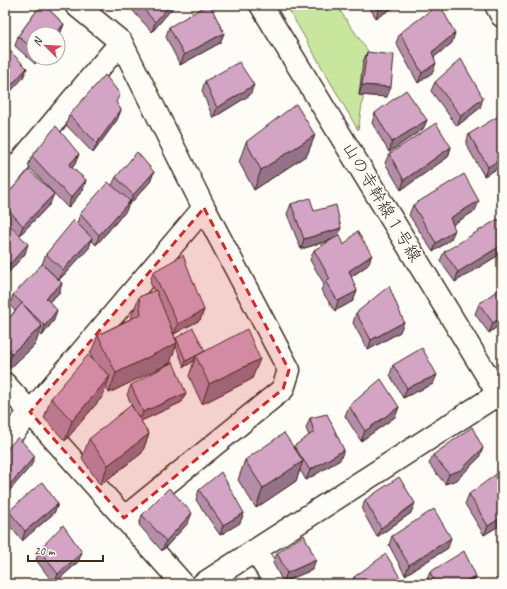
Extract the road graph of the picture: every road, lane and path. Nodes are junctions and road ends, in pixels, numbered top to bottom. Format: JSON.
{"nodes":[{"id":1,"x":76,"y":5,"type":"edge"},
{"id":2,"x":261,"y":5,"type":"edge"},
{"id":3,"x":496,"y":5,"type":"edge"},
{"id":4,"x":502,"y":16,"type":"edge"},
{"id":5,"x":121,"y":42,"type":"junction"},
{"id":6,"x":5,"y":180,"type":"edge"},
{"id":7,"x":204,"y":208,"type":"junction"},
{"id":8,"x":5,"y":384,"type":"edge"},
{"id":9,"x":500,"y":397,"type":"edge"},
{"id":10,"x":30,"y":412,"type":"junction"},
{"id":11,"x":5,"y":442,"type":"edge"},
{"id":12,"x":124,"y":518,"type":"junction"},
{"id":13,"x":255,"y":551,"type":"junction"},
{"id":14,"x":183,"y":584,"type":"edge"},
{"id":15,"x":203,"y":584,"type":"edge"},
{"id":16,"x":277,"y":584,"type":"edge"}],
"edges":[{"from":1,"to":5,"type":"street"},
{"from":2,"to":9,"type":"street","name":"山の寺幹線１号線"},
{"from":3,"to":4,"type":"street"},
{"from":5,"to":6,"type":"street"},
{"from":5,"to":7,"type":"street"},
{"from":7,"to":10,"type":"street"},
{"from":7,"to":12,"type":"street"},
{"from":8,"to":10,"type":"street"},
{"from":9,"to":13,"type":"street"},
{"from":10,"to":11,"type":"street"},
{"from":10,"to":12,"type":"street"},
{"from":12,"to":14,"type":"street"},
{"from":13,"to":15,"type":"street"},
{"from":13,"to":16,"type":"street"}]}
